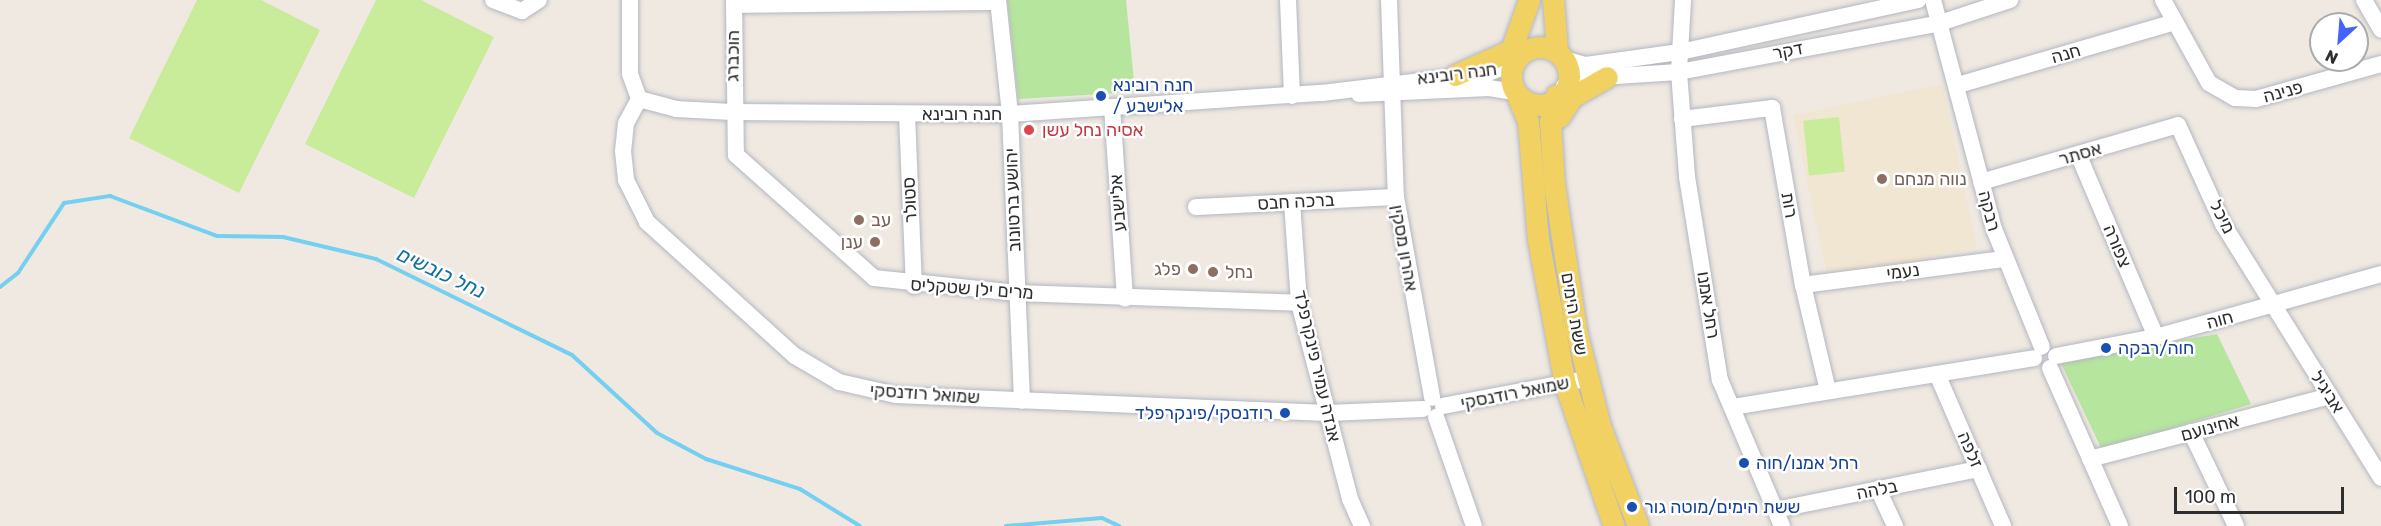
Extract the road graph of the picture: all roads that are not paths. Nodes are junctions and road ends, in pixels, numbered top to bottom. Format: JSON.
{"nodes":[{"id":1,"x":493,"y":0,"type":"edge"},
{"id":2,"x":539,"y":0,"type":"edge"},
{"id":3,"x":630,"y":0,"type":"edge"},
{"id":4,"x":1288,"y":0,"type":"edge"},
{"id":5,"x":1389,"y":0,"type":"edge"},
{"id":6,"x":1530,"y":0,"type":"edge"},
{"id":7,"x":1553,"y":0,"type":"edge"},
{"id":8,"x":1683,"y":0,"type":"edge"},
{"id":9,"x":1918,"y":0,"type":"edge"},
{"id":10,"x":1933,"y":0,"type":"edge"},
{"id":11,"x":2010,"y":0,"type":"edge"},
{"id":12,"x":2163,"y":0,"type":"edge"},
{"id":13,"x":2364,"y":0,"type":"edge"},
{"id":14,"x":998,"y":1,"type":"edge"},
{"id":15,"x":891,"y":2,"type":"edge"},
{"id":16,"x":734,"y":3,"type":"edge"},
{"id":17,"x":2175,"y":22,"type":"junction"},
{"id":18,"x":1940,"y":23,"type":"junction"},
{"id":19,"x":2381,"y":29,"type":"edge"},
{"id":20,"x":1680,"y":52,"type":"junction"},
{"id":21,"x":1562,"y":55,"type":"junction"},
{"id":22,"x":1523,"y":57,"type":"junction"},
{"id":23,"x":2381,"y":64,"type":"edge"},
{"id":24,"x":1679,"y":72,"type":"junction"},
{"id":25,"x":1455,"y":75,"type":"junction"},
{"id":26,"x":1607,"y":77,"type":"junction"},
{"id":27,"x":1958,"y":85,"type":"junction"},
{"id":28,"x":1394,"y":88,"type":"junction"},
{"id":29,"x":1560,"y":91,"type":"junction"},
{"id":30,"x":1515,"y":95,"type":"junction"},
{"id":31,"x":1292,"y":96,"type":"junction"},
{"id":32,"x":639,"y":99,"type":"junction"},
{"id":33,"x":1112,"y":107,"type":"junction"},
{"id":34,"x":732,"y":112,"type":"junction"},
{"id":35,"x":907,"y":114,"type":"junction"},
{"id":36,"x":1010,"y":114,"type":"junction"},
{"id":37,"x":1682,"y":119,"type":"junction"},
{"id":38,"x":2178,"y":125,"type":"joint"},
{"id":39,"x":1551,"y":140,"type":"junction"},
{"id":40,"x":2078,"y":154,"type":"junction"},
{"id":41,"x":1982,"y":182,"type":"junction"},
{"id":42,"x":1396,"y":197,"type":"junction"},
{"id":43,"x":1292,"y":202,"type":"junction"},
{"id":44,"x":1196,"y":207,"type":"dead end"},
{"id":45,"x":2003,"y":259,"type":"junction"},
{"id":46,"x":2381,"y":275,"type":"edge"},
{"id":47,"x":1803,"y":285,"type":"junction"},
{"id":48,"x":914,"y":286,"type":"junction"},
{"id":49,"x":1017,"y":293,"type":"junction"},
{"id":50,"x":1125,"y":299,"type":"junction"},
{"id":51,"x":1299,"y":303,"type":"junction"},
{"id":52,"x":2272,"y":306,"type":"junction"},
{"id":53,"x":2156,"y":338,"type":"junction"},
{"id":54,"x":2045,"y":357,"type":"junction"},
{"id":55,"x":1937,"y":374,"type":"junction"},
{"id":56,"x":1586,"y":379,"type":"junction"},
{"id":57,"x":1564,"y":384,"type":"junction"},
{"id":58,"x":1828,"y":392,"type":"junction"},
{"id":59,"x":2330,"y":396,"type":"junction"},
{"id":60,"x":1022,"y":401,"type":"junction"},
{"id":61,"x":1732,"y":407,"type":"junction"},
{"id":62,"x":1434,"y":408,"type":"junction"},
{"id":63,"x":1328,"y":413,"type":"junction"},
{"id":64,"x":2191,"y":432,"type":"junction"},
{"id":65,"x":2090,"y":459,"type":"junction"},
{"id":66,"x":1979,"y":469,"type":"junction"},
{"id":67,"x":2381,"y":478,"type":"edge"},
{"id":68,"x":1878,"y":489,"type":"junction"},
{"id":69,"x":1775,"y":510,"type":"junction"},
{"id":70,"x":1362,"y":526,"type":"edge"},
{"id":71,"x":1474,"y":526,"type":"edge"},
{"id":72,"x":1614,"y":526,"type":"edge"},
{"id":73,"x":1638,"y":526,"type":"edge"},
{"id":74,"x":1782,"y":526,"type":"edge"},
{"id":75,"x":1894,"y":526,"type":"edge"},
{"id":76,"x":2003,"y":526,"type":"edge"},
{"id":77,"x":2120,"y":526,"type":"edge"},
{"id":78,"x":2235,"y":526,"type":"edge"}],
"edges":[{"from":1,"to":2,"type":"street"},
{"from":3,"to":32,"type":"street"},
{"from":4,"to":31,"type":"street"},
{"from":5,"to":28,"type":"street","name":"אהרון מסקין"},
{"from":6,"to":22,"type":"main road"},
{"from":6,"to":25,"type":"main road"},
{"from":7,"to":21,"type":"main road"},
{"from":8,"to":20,"type":"street","name":"רחל אמנו"},
{"from":9,"to":20,"type":"street","name":"דקר"},
{"from":10,"to":18,"type":"street","name":"רבקה"},
{"from":11,"to":18,"type":"street","name":"דקר"},
{"from":12,"to":17,"type":"street","name":"פנינה"},
{"from":13,"to":19,"type":"street"},
{"from":14,"to":15,"type":"street"},
{"from":14,"to":36,"type":"street","name":"יהושע ברטונוב"},
{"from":15,"to":16,"type":"street"},
{"from":16,"to":34,"type":"street","name":"הוכברג"},
{"from":17,"to":23,"type":"street","name":"פנינה"},
{"from":17,"to":27,"type":"street","name":"חנה"},
{"from":18,"to":24,"type":"street","name":"דקר"},
{"from":18,"to":27,"type":"street","name":"רבקה"},
{"from":20,"to":21,"type":"street","name":"דקר"},
{"from":20,"to":24,"type":"street","name":"רחל אמנו"},
{"from":21,"to":22,"type":"main road"},
{"from":21,"to":29,"type":"main road"},
{"from":22,"to":25,"type":"street","name":"חנה רובינא"},
{"from":22,"to":30,"type":"main road"},
{"from":24,"to":26,"type":"street","name":"דקר"},
{"from":24,"to":37,"type":"street","name":"רחל אמנו"},
{"from":25,"to":28,"type":"street","name":"חנה רובינא"},
{"from":26,"to":29,"type":"street","name":"דקר"},
{"from":26,"to":39,"type":"main road"},
{"from":27,"to":41,"type":"street","name":"רבקה"},
{"from":28,"to":30,"type":"street","name":"חנה רובינא"},
{"from":28,"to":31,"type":"street","name":"חנה רובינא"},
{"from":28,"to":42,"type":"street","name":"אהרון מסקין"},
{"from":29,"to":30,"type":"main road"},
{"from":29,"to":39,"type":"main road","name":"ששת הימים"},
{"from":30,"to":57,"type":"main road","name":"ששת הימים"},
{"from":31,"to":33,"type":"street","name":"חנה רובינא"},
{"from":32,"to":34,"type":"street","name":"חנה רובינא"},
{"from":32,"to":60,"type":"street","name":"שמואל רודנסקי"},
{"from":33,"to":36,"type":"street","name":"חנה רובינא"},
{"from":33,"to":50,"type":"street","name":"אלישבע"},
{"from":34,"to":35,"type":"street","name":"חנה רובינא"},
{"from":34,"to":48,"type":"street","name":"מרים ילן שטקליס"},
{"from":35,"to":36,"type":"street","name":"חנה רובינא"},
{"from":35,"to":48,"type":"street","name":"סטולר"},
{"from":36,"to":49,"type":"street","name":"יהושע ברטונוב"},
{"from":37,"to":47,"type":"street","name":"רות"},
{"from":37,"to":61,"type":"street","name":"רחל אמנו"},
{"from":38,"to":40,"type":"street","name":"אסתר"},
{"from":38,"to":52,"type":"street","name":"מיכל"},
{"from":39,"to":56,"type":"main road","name":"ששת הימים"},
{"from":40,"to":41,"type":"street","name":"אסתר"},
{"from":40,"to":53,"type":"street","name":"צפורה"},
{"from":41,"to":45,"type":"street","name":"רבקה"},
{"from":42,"to":43,"type":"street","name":"ברכה חבס"},
{"from":42,"to":62,"type":"street","name":"אהרון מסקין"},
{"from":43,"to":44,"type":"street","name":"ברכה חבס"},
{"from":43,"to":51,"type":"street","name":"אנדה עמיר פינקרפלד"},
{"from":45,"to":47,"type":"street","name":"נעמי"},
{"from":45,"to":54,"type":"street","name":"רבקה"},
{"from":46,"to":52,"type":"street","name":"חוה"},
{"from":47,"to":58,"type":"street","name":"רות"},
{"from":48,"to":49,"type":"street","name":"מרים ילן שטקליס"},
{"from":49,"to":50,"type":"street","name":"מרים ילן שטקליס"},
{"from":49,"to":60,"type":"street","name":"יהושע ברטונוב"},
{"from":50,"to":51,"type":"street","name":"מרים ילן שטקליס"},
{"from":51,"to":63,"type":"street","name":"אנדה עמיר פינקרפלד"},
{"from":52,"to":53,"type":"street","name":"חוה"},
{"from":52,"to":59,"type":"street","name":"אביגיל"},
{"from":53,"to":54,"type":"street","name":"חוה"},
{"from":54,"to":55,"type":"street","name":"חוה"},
{"from":54,"to":65,"type":"street","name":"רבקה"},
{"from":55,"to":58,"type":"street","name":"חוה"},
{"from":55,"to":66,"type":"street","name":"זלפה"},
{"from":56,"to":57,"type":"street","name":"שמואל רודנסקי"},
{"from":56,"to":73,"type":"main road","name":"ששת הימים"},
{"from":57,"to":62,"type":"street","name":"שמואל רודנסקי"},
{"from":57,"to":72,"type":"main road","name":"ששת הימים"},
{"from":58,"to":61,"type":"street","name":"חוה"},
{"from":59,"to":64,"type":"street","name":"אחינועם"},
{"from":59,"to":67,"type":"street","name":"אביגיל"},
{"from":60,"to":63,"type":"street","name":"שמואל רודנסקי"},
{"from":61,"to":69,"type":"street","name":"רחל אמנו"},
{"from":62,"to":63,"type":"street","name":"שמואל רודנסקי"},
{"from":62,"to":71,"type":"street","name":"אהרון מסקין"},
{"from":63,"to":70,"type":"street","name":"אנדה עמיר פינקרפלד"},
{"from":64,"to":65,"type":"street","name":"אחינועם"},
{"from":64,"to":78,"type":"street"},
{"from":65,"to":77,"type":"street","name":"רבקה"},
{"from":66,"to":68,"type":"street","name":"בלהה"},
{"from":66,"to":76,"type":"street","name":"זלפה"},
{"from":68,"to":69,"type":"street","name":"בלהה"},
{"from":68,"to":75,"type":"street"},
{"from":69,"to":74,"type":"street","name":"רחל אמנו"}]}
